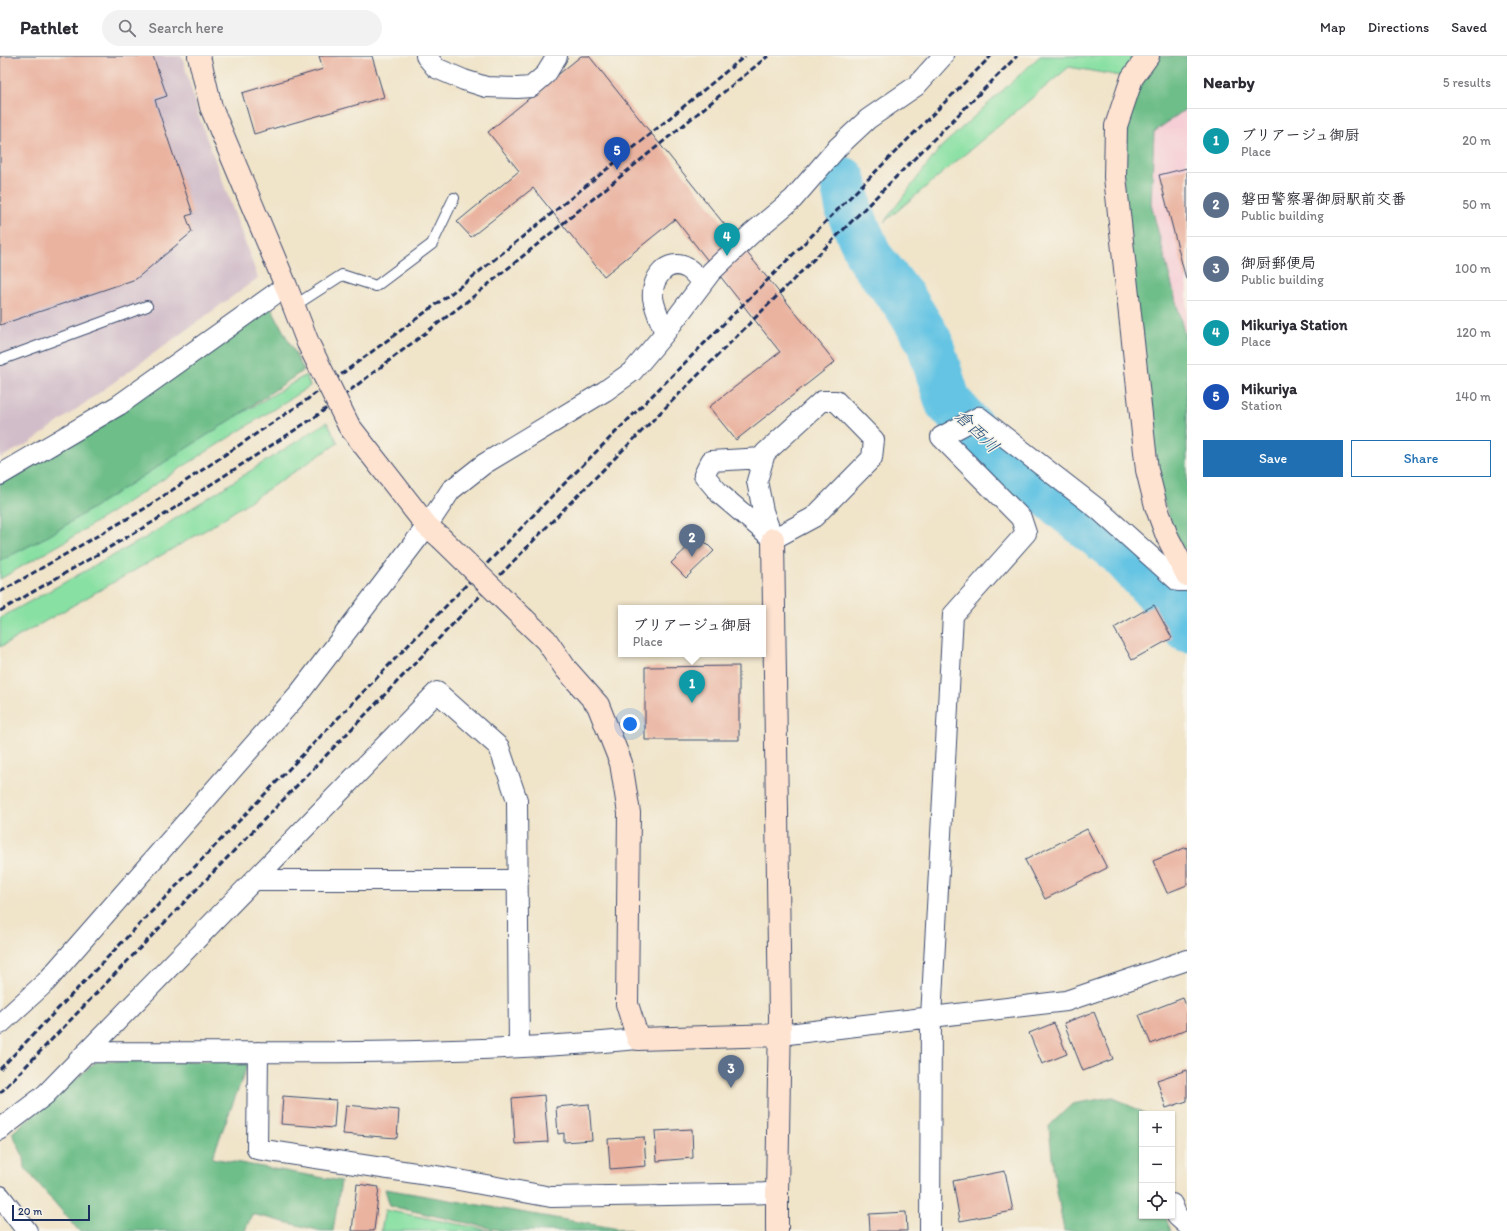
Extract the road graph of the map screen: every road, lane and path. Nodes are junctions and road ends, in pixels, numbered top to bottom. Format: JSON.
{"nodes":[{"id":1,"x":198,"y":56,"type":"edge"},
{"id":2,"x":426,"y":56,"type":"edge"},
{"id":3,"x":557,"y":56,"type":"edge"},
{"id":4,"x":943,"y":56,"type":"edge"},
{"id":5,"x":1148,"y":56,"type":"edge"},
{"id":6,"x":454,"y":198,"type":"dead end"},
{"id":7,"x":702,"y":283,"type":"junction"},
{"id":8,"x":286,"y":286,"type":"junction"},
{"id":9,"x":146,"y":306,"type":"dead end"},
{"id":10,"x":294,"y":306,"type":"junction"},
{"id":11,"x":665,"y":333,"type":"junction"},
{"id":12,"x":0,"y":360,"type":"edge"},
{"id":13,"x":763,"y":458,"type":"junction"},
{"id":14,"x":0,"y":475,"type":"edge"},
{"id":15,"x":434,"y":532,"type":"junction"},
{"id":16,"x":773,"y":539,"type":"junction"},
{"id":17,"x":1187,"y":575,"type":"edge"},
{"id":18,"x":1187,"y":581,"type":"edge"},
{"id":19,"x":255,"y":880,"type":"junction"},
{"id":20,"x":518,"y":880,"type":"junction"},
{"id":21,"x":1187,"y":960,"type":"edge"},
{"id":22,"x":932,"y":1017,"type":"junction"},
{"id":23,"x":0,"y":1024,"type":"edge"},
{"id":24,"x":780,"y":1035,"type":"junction"},
{"id":25,"x":638,"y":1039,"type":"junction"},
{"id":26,"x":519,"y":1047,"type":"junction"},
{"id":27,"x":88,"y":1052,"type":"junction"},
{"id":28,"x":258,"y":1052,"type":"junction"},
{"id":29,"x":0,"y":1130,"type":"edge"},
{"id":30,"x":776,"y":1193,"type":"junction"},
{"id":31,"x":0,"y":1196,"type":"edge"},
{"id":32,"x":1175,"y":1211,"type":"edge"},
{"id":33,"x":1187,"y":1225,"type":"edge"},
{"id":34,"x":27,"y":1231,"type":"edge"},
{"id":35,"x":777,"y":1231,"type":"edge"},
{"id":36,"x":930,"y":1231,"type":"edge"}],
"edges":[{"from":1,"to":8,"type":"street"},
{"from":2,"to":3,"type":"street"},
{"from":4,"to":7,"type":"street"},
{"from":5,"to":17,"type":"street"},
{"from":6,"to":10,"type":"lane"},
{"from":7,"to":11,"type":"street"},
{"from":7,"to":11,"type":"street"},
{"from":8,"to":10,"type":"street"},
{"from":8,"to":14,"type":"street"},
{"from":9,"to":12,"type":"lane"},
{"from":10,"to":15,"type":"street","bridge":true},
{"from":11,"to":15,"type":"street"},
{"from":13,"to":16,"type":"street"},
{"from":13,"to":16,"type":"street"},
{"from":13,"to":16,"type":"street"},
{"from":15,"to":23,"type":"street"},
{"from":15,"to":25,"type":"street","bridge":true},
{"from":16,"to":24,"type":"street"},
{"from":18,"to":22,"type":"street"},
{"from":19,"to":20,"type":"street"},
{"from":19,"to":20,"type":"street"},
{"from":19,"to":27,"type":"street"},
{"from":20,"to":26,"type":"street"},
{"from":21,"to":22,"type":"street"},
{"from":22,"to":24,"type":"street"},
{"from":22,"to":36,"type":"street"},
{"from":24,"to":25,"type":"street"},
{"from":24,"to":30,"type":"street"},
{"from":25,"to":26,"type":"street"},
{"from":26,"to":28,"type":"street"},
{"from":27,"to":28,"type":"street"},
{"from":27,"to":29,"type":"street"},
{"from":28,"to":30,"type":"street"},
{"from":30,"to":35,"type":"street"},
{"from":31,"to":34,"type":"street"},
{"from":32,"to":33,"type":"street"}]}
